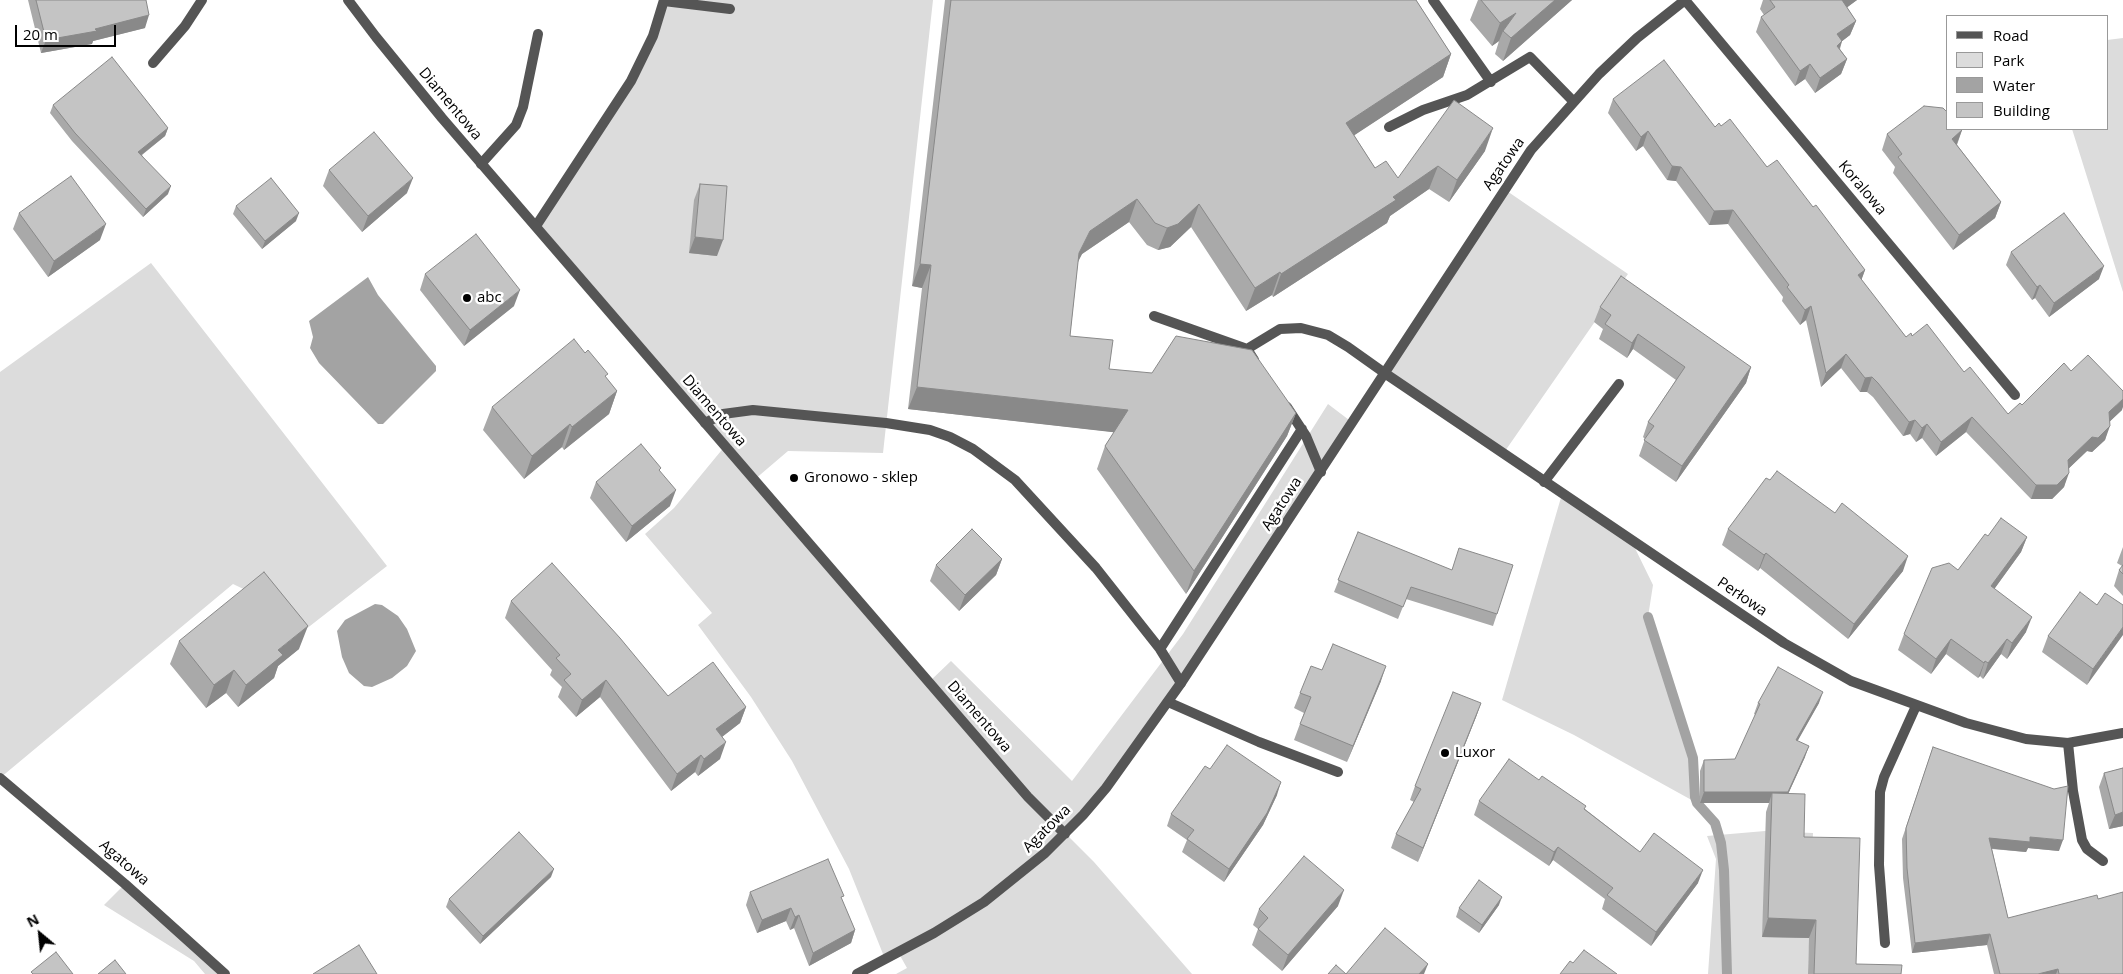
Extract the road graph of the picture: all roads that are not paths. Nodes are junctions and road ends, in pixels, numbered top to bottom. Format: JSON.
{"nodes":[{"id":1,"x":202,"y":0,"type":"edge"},
{"id":2,"x":348,"y":0,"type":"edge"},
{"id":3,"x":1433,"y":0,"type":"edge"},
{"id":4,"x":1685,"y":0,"type":"edge"},
{"id":5,"x":664,"y":1,"type":"edge"},
{"id":6,"x":730,"y":9,"type":"dead end"},
{"id":7,"x":538,"y":34,"type":"dead end"},
{"id":8,"x":153,"y":63,"type":"dead end"},
{"id":9,"x":1491,"y":82,"type":"junction"},
{"id":10,"x":1573,"y":101,"type":"junction"},
{"id":11,"x":1389,"y":127,"type":"dead end"},
{"id":12,"x":481,"y":164,"type":"junction"},
{"id":13,"x":536,"y":226,"type":"junction"},
{"id":14,"x":1154,"y":316,"type":"dead end"},
{"id":15,"x":1247,"y":349,"type":"junction"},
{"id":16,"x":1258,"y":365,"type":"edge"},
{"id":17,"x":1386,"y":374,"type":"junction"},
{"id":18,"x":1619,"y":384,"type":"dead end"},
{"id":19,"x":2015,"y":395,"type":"dead end"},
{"id":20,"x":1280,"y":397,"type":"edge"},
{"id":21,"x":705,"y":423,"type":"junction"},
{"id":22,"x":1302,"y":428,"type":"junction"},
{"id":23,"x":1321,"y":472,"type":"junction"},
{"id":24,"x":1544,"y":482,"type":"junction"},
{"id":25,"x":1160,"y":649,"type":"junction"},
{"id":26,"x":1181,"y":683,"type":"junction"},
{"id":27,"x":1168,"y":702,"type":"junction"},
{"id":28,"x":1916,"y":706,"type":"junction"},
{"id":29,"x":2123,"y":733,"type":"edge"},
{"id":30,"x":2068,"y":742,"type":"junction"},
{"id":31,"x":1338,"y":772,"type":"dead end"},
{"id":32,"x":0,"y":778,"type":"edge"},
{"id":33,"x":1065,"y":834,"type":"junction"},
{"id":34,"x":2102,"y":860,"type":"dead end"},
{"id":35,"x":1885,"y":943,"type":"dead end"},
{"id":36,"x":226,"y":974,"type":"edge"},
{"id":37,"x":857,"y":974,"type":"edge"}],
"edges":[{"from":1,"to":8,"type":"street"},
{"from":2,"to":12,"type":"street","name":"Diamentowa"},
{"from":3,"to":9,"type":"street"},
{"from":4,"to":10,"type":"street","name":"Agatowa"},
{"from":4,"to":19,"type":"street","name":"Koralowa"},
{"from":5,"to":6,"type":"street"},
{"from":5,"to":13,"type":"street"},
{"from":7,"to":12,"type":"street"},
{"from":9,"to":10,"type":"street"},
{"from":9,"to":11,"type":"street"},
{"from":10,"to":17,"type":"street","name":"Agatowa"},
{"from":12,"to":13,"type":"street","name":"Diamentowa"},
{"from":13,"to":21,"type":"street","name":"Diamentowa"},
{"from":14,"to":15,"type":"street"},
{"from":15,"to":16,"type":"street"},
{"from":15,"to":17,"type":"street","name":"Perłowa"},
{"from":17,"to":23,"type":"street","name":"Agatowa"},
{"from":17,"to":24,"type":"street","name":"Perłowa"},
{"from":18,"to":24,"type":"street"},
{"from":20,"to":22,"type":"street"},
{"from":21,"to":25,"type":"street"},
{"from":21,"to":33,"type":"street","name":"Diamentowa"},
{"from":22,"to":23,"type":"street"},
{"from":22,"to":25,"type":"street"},
{"from":23,"to":26,"type":"street","name":"Agatowa"},
{"from":24,"to":28,"type":"street","name":"Perłowa"},
{"from":25,"to":26,"type":"street"},
{"from":26,"to":27,"type":"street","name":"Agatowa"},
{"from":27,"to":31,"type":"street"},
{"from":27,"to":33,"type":"street","name":"Agatowa"},
{"from":28,"to":30,"type":"street","name":"Perłowa"},
{"from":28,"to":35,"type":"street"},
{"from":29,"to":30,"type":"street","name":"Perłowa"},
{"from":30,"to":34,"type":"street"},
{"from":32,"to":36,"type":"street","name":"Agatowa"},
{"from":33,"to":37,"type":"street","name":"Agatowa"}]}
